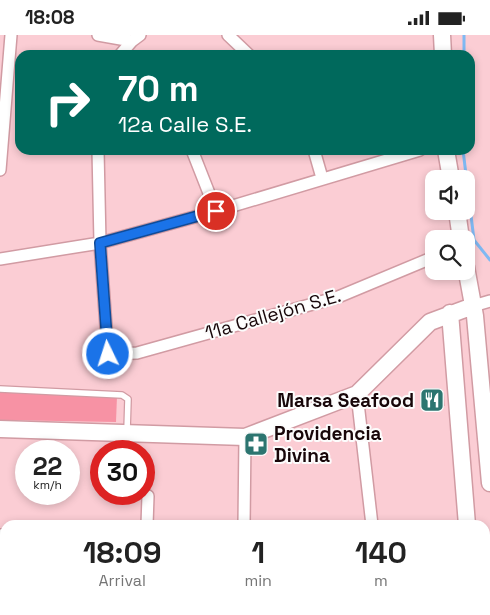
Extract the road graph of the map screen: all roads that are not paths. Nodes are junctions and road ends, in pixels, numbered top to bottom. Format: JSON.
{"nodes":[{"id":1,"x":11,"y":35,"type":"edge"},
{"id":2,"x":98,"y":35,"type":"edge"},
{"id":3,"x":228,"y":35,"type":"edge"},
{"id":4,"x":442,"y":35,"type":"edge"},
{"id":5,"x":136,"y":38,"type":"edge"},
{"id":6,"x":125,"y":50,"type":"edge"},
{"id":7,"x":243,"y":50,"type":"edge"},
{"id":8,"x":442,"y":50,"type":"edge"},
{"id":9,"x":15,"y":58,"type":"edge"},
{"id":10,"x":98,"y":155,"type":"edge"},
{"id":11,"x":194,"y":155,"type":"edge"},
{"id":12,"x":315,"y":155,"type":"edge"},
{"id":13,"x":402,"y":155,"type":"edge"},
{"id":14,"x":447,"y":155,"type":"edge"},
{"id":15,"x":0,"y":170,"type":"edge"},
{"id":16,"x":449,"y":170,"type":"edge"},
{"id":17,"x":322,"y":178,"type":"junction"},
{"id":18,"x":216,"y":211,"type":"junction"},
{"id":19,"x":100,"y":243,"type":"junction"},
{"id":20,"x":0,"y":259,"type":"edge"},
{"id":21,"x":425,"y":261,"type":"edge"},
{"id":22,"x":468,"y":280,"type":"edge"},
{"id":23,"x":490,"y":301,"type":"edge"},
{"id":24,"x":473,"y":306,"type":"junction"},
{"id":25,"x":450,"y":313,"type":"junction"},
{"id":26,"x":0,"y":389,"type":"edge"},
{"id":27,"x":357,"y":394,"type":"junction"},
{"id":28,"x":0,"y":429,"type":"edge"},
{"id":29,"x":127,"y":433,"type":"junction"},
{"id":30,"x":245,"y":437,"type":"junction"},
{"id":31,"x":490,"y":483,"type":"edge"},
{"id":32,"x":148,"y":505,"type":"edge"},
{"id":33,"x":147,"y":520,"type":"edge"},
{"id":34,"x":244,"y":520,"type":"edge"},
{"id":35,"x":371,"y":520,"type":"edge"},
{"id":36,"x":467,"y":520,"type":"edge"}],
"edges":[{"from":1,"to":9,"type":"street"},
{"from":2,"to":5,"type":"street"},
{"from":3,"to":7,"type":"street"},
{"from":4,"to":8,"type":"street"},
{"from":5,"to":6,"type":"street"},
{"from":9,"to":15,"type":"street"},
{"from":10,"to":19,"type":"street"},
{"from":11,"to":18,"type":"street"},
{"from":12,"to":17,"type":"street"},
{"from":13,"to":17,"type":"street"},
{"from":14,"to":16,"type":"street"},
{"from":17,"to":18,"type":"street"},
{"from":18,"to":19,"type":"street"},
{"from":19,"to":20,"type":"street"},
{"from":19,"to":21,"type":"street","name":"11a Callejón S.E."},
{"from":22,"to":24,"type":"street"},
{"from":23,"to":24,"type":"street"},
{"from":24,"to":25,"type":"street"},
{"from":24,"to":31,"type":"street"},
{"from":25,"to":27,"type":"street"},
{"from":25,"to":36,"type":"street"},
{"from":26,"to":29,"type":"lane"},
{"from":27,"to":30,"type":"street"},
{"from":27,"to":35,"type":"street"},
{"from":28,"to":29,"type":"street"},
{"from":29,"to":30,"type":"street"},
{"from":30,"to":34,"type":"street"},
{"from":32,"to":33,"type":"street"}]}
